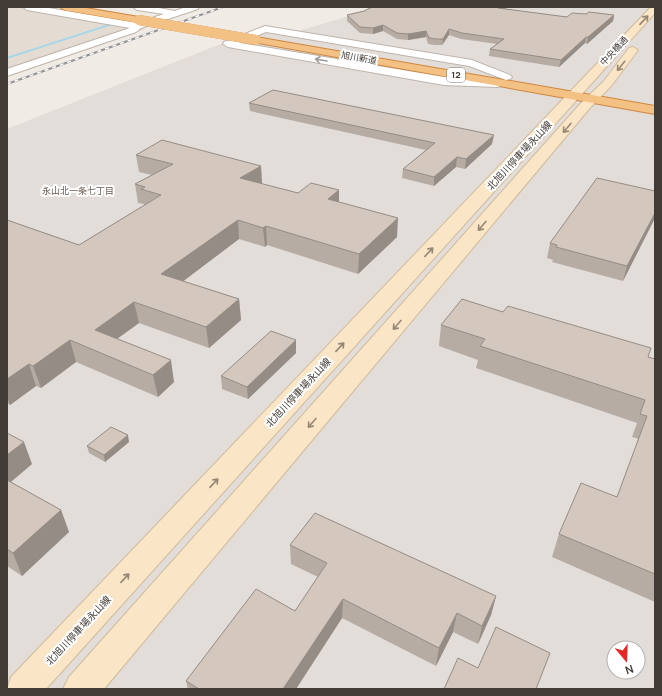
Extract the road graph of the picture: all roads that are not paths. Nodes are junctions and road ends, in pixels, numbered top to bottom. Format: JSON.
{"nodes":[{"id":1,"x":27,"y":7,"type":"edge"},
{"id":2,"x":64,"y":7,"type":"edge"},
{"id":3,"x":97,"y":7,"type":"edge"},
{"id":4,"x":137,"y":7,"type":"edge"},
{"id":5,"x":195,"y":7,"type":"edge"},
{"id":6,"x":655,"y":8,"type":"edge"},
{"id":7,"x":175,"y":13,"type":"junction"},
{"id":8,"x":138,"y":23,"type":"junction"},
{"id":9,"x":261,"y":38,"type":"junction"},
{"id":10,"x":642,"y":40,"type":"dead end"},
{"id":11,"x":7,"y":73,"type":"edge"},
{"id":12,"x":502,"y":80,"type":"junction"},
{"id":13,"x":586,"y":94,"type":"junction"},
{"id":14,"x":655,"y":103,"type":"edge"},
{"id":15,"x":655,"y":110,"type":"edge"},
{"id":16,"x":22,"y":689,"type":"edge"},
{"id":17,"x":81,"y":689,"type":"edge"}],
"edges":[{"from":1,"to":8,"type":"street"},
{"from":2,"to":8,"type":"highway","name":"旭川新道","number":"12"},
{"from":3,"to":9,"type":"highway","name":"旭川新道","number":"12"},
{"from":4,"to":7,"type":"street"},
{"from":5,"to":7,"type":"street"},
{"from":13,"to":6,"type":"main road","name":"中央橋通","one_way":true},
{"from":7,"to":8,"type":"street"},
{"from":8,"to":9,"type":"highway","name":"旭川新道","number":"12","bridge":true},
{"from":8,"to":11,"type":"street"},
{"from":9,"to":12,"type":"highway","name":"旭川新道","number":"12"},
{"from":10,"to":13,"type":"main road","name":"中央橋通","one_way":true},
{"from":12,"to":12,"type":"street","one_way":true},
{"from":12,"to":13,"type":"highway","name":"旭川新道","number":"12"},
{"from":13,"to":14,"type":"highway","name":"旭川新道","number":"12"},
{"from":13,"to":15,"type":"highway","name":"旭川新道","number":"12"},
{"from":16,"to":13,"type":"main road","name":"北旭川停車場永山線","one_way":true},
{"from":13,"to":17,"type":"main road","name":"北旭川停車場永山線","one_way":true}]}
